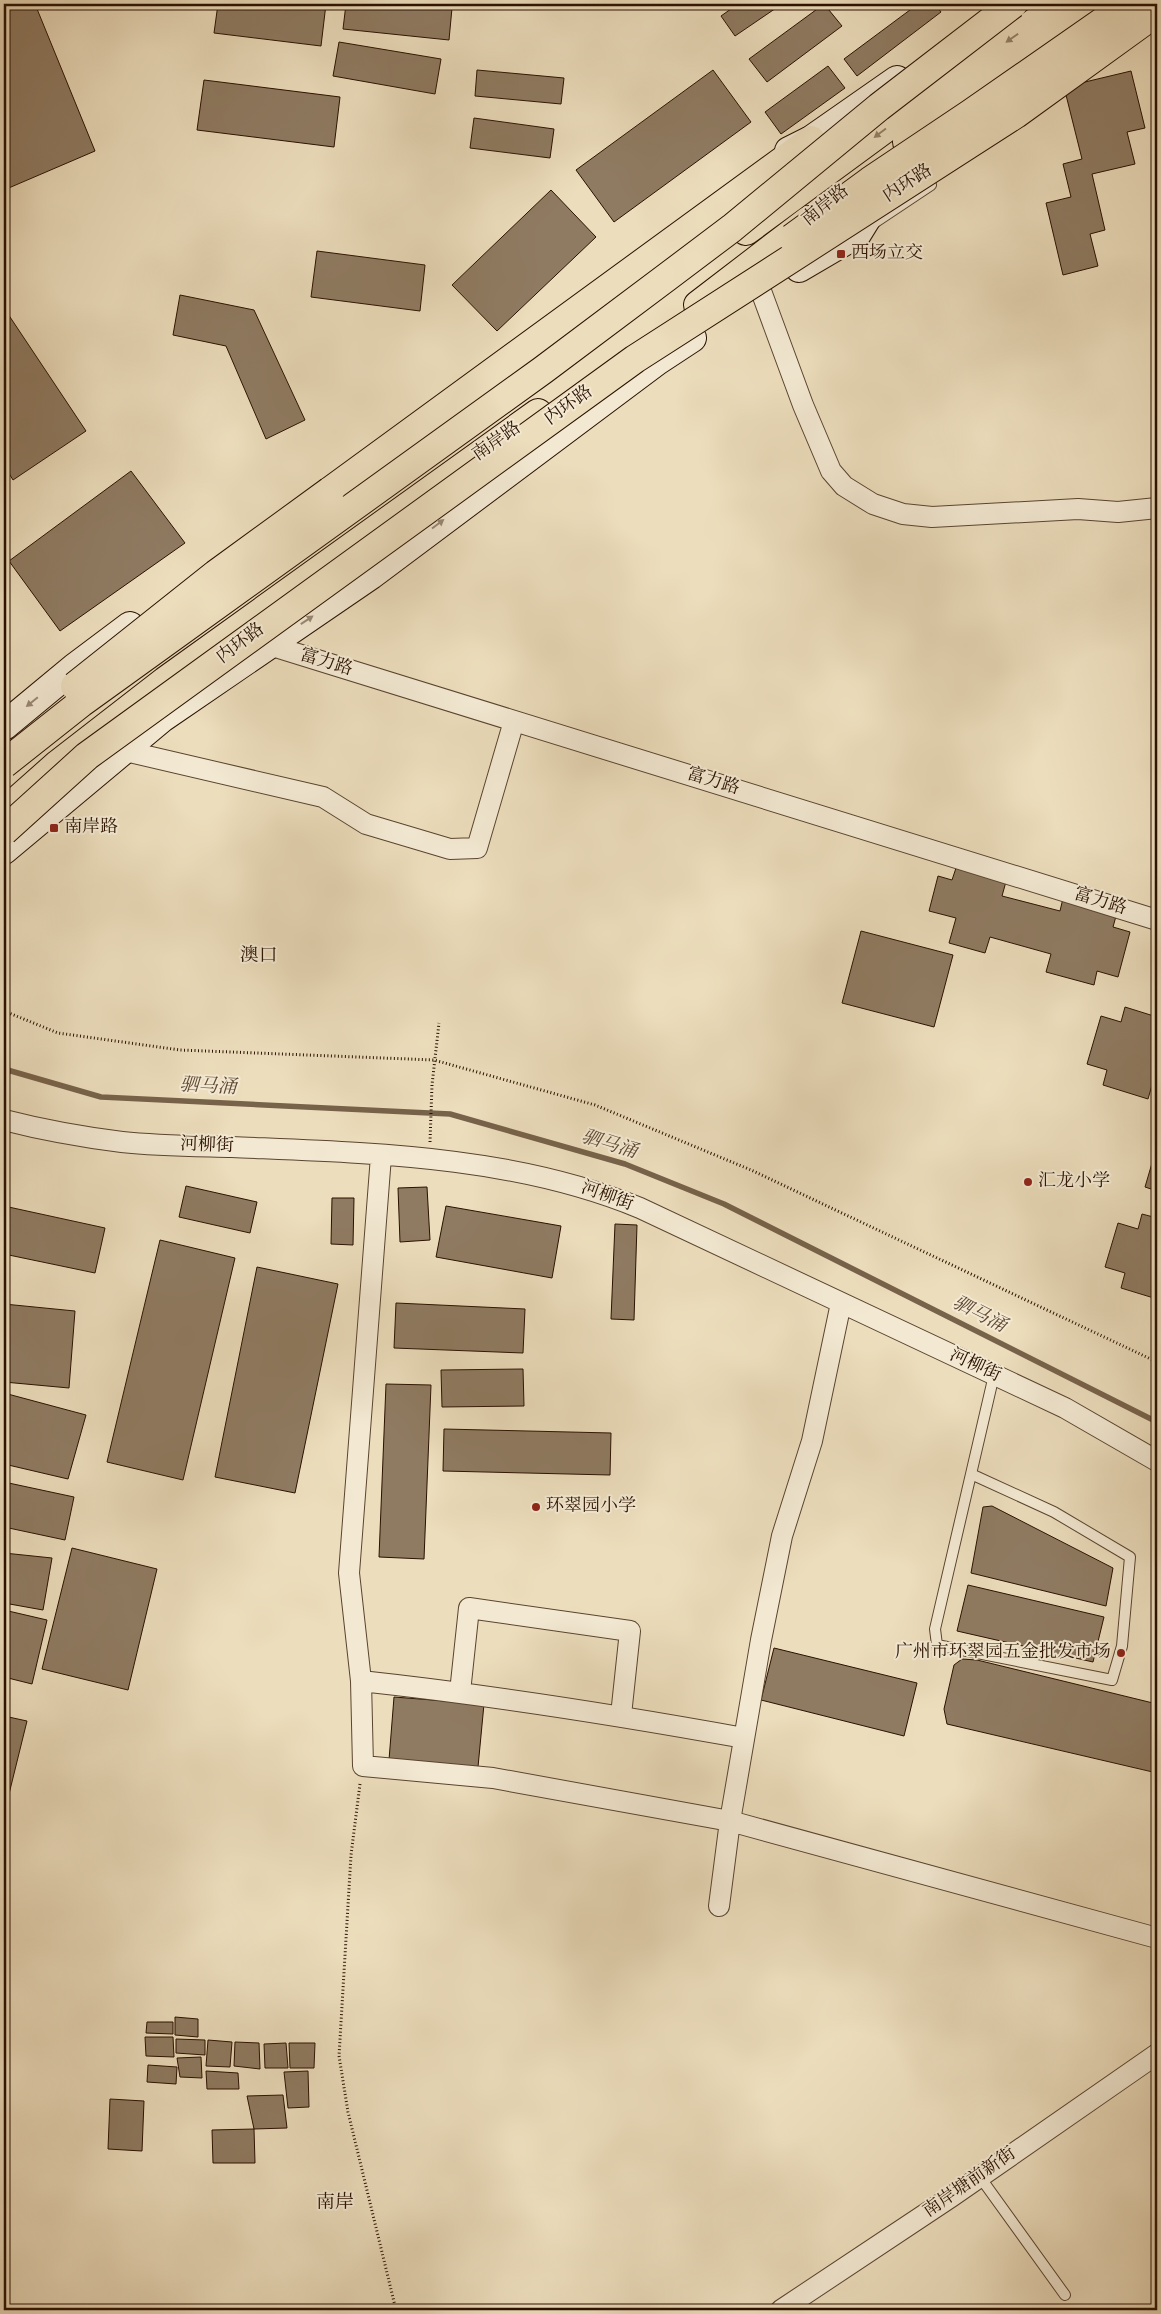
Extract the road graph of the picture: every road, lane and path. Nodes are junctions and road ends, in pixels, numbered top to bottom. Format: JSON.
{"nodes":[{"id":1,"x":1023,"y":4,"type":"edge"},
{"id":2,"x":1095,"y":4,"type":"edge"},
{"id":3,"x":1128,"y":4,"type":"edge"},
{"id":4,"x":1148,"y":4,"type":"edge"},
{"id":5,"x":1004,"y":9,"type":"edge"},
{"id":6,"x":1060,"y":12,"type":"edge"},
{"id":7,"x":1157,"y":12,"type":"edge"},
{"id":8,"x":1157,"y":20,"type":"edge"},
{"id":9,"x":955,"y":51,"type":"junction"},
{"id":10,"x":975,"y":91,"type":"junction"},
{"id":11,"x":920,"y":102,"type":"junction"},
{"id":12,"x":991,"y":114,"type":"junction"},
{"id":13,"x":811,"y":140,"type":"junction"},
{"id":14,"x":967,"y":159,"type":"dead end"},
{"id":15,"x":921,"y":161,"type":"junction"},
{"id":16,"x":824,"y":174,"type":"junction"},
{"id":17,"x":888,"y":184,"type":"junction"},
{"id":18,"x":772,"y":185,"type":"junction"},
{"id":19,"x":857,"y":234,"type":"junction"},
{"id":20,"x":778,"y":245,"type":"junction"},
{"id":21,"x":761,"y":291,"type":"junction"},
{"id":22,"x":646,"y":360,"type":"junction"},
{"id":23,"x":590,"y":376,"type":"junction"},
{"id":24,"x":574,"y":423,"type":"junction"},
{"id":25,"x":1157,"y":508,"type":"edge"},
{"id":26,"x":323,"y":514,"type":"junction"},
{"id":27,"x":267,"y":526,"type":"junction"},
{"id":28,"x":296,"y":556,"type":"junction"},
{"id":29,"x":173,"y":595,"type":"junction"},
{"id":30,"x":269,"y":645,"type":"junction"},
{"id":31,"x":146,"y":664,"type":"junction"},
{"id":32,"x":514,"y":721,"type":"junction"},
{"id":33,"x":4,"y":726,"type":"edge"},
{"id":34,"x":103,"y":728,"type":"junction"},
{"id":35,"x":121,"y":750,"type":"junction"},
{"id":36,"x":4,"y":772,"type":"edge"},
{"id":37,"x":4,"y":812,"type":"edge"},
{"id":38,"x":4,"y":831,"type":"edge"},
{"id":39,"x":4,"y":850,"type":"edge"},
{"id":40,"x":1157,"y":920,"type":"edge"},
{"id":41,"x":4,"y":1011,"type":"edge"},
{"id":42,"x":439,"y":1023,"type":"dead end"},
{"id":43,"x":434,"y":1060,"type":"junction"},
{"id":44,"x":4,"y":1120,"type":"edge"},
{"id":45,"x":381,"y":1156,"type":"junction"},
{"id":46,"x":429,"y":1160,"type":"junction"},
{"id":47,"x":841,"y":1303,"type":"junction"},
{"id":48,"x":1157,"y":1362,"type":"edge"},
{"id":49,"x":994,"y":1375,"type":"junction"},
{"id":50,"x":1157,"y":1461,"type":"edge"},
{"id":51,"x":971,"y":1474,"type":"junction"},
{"id":52,"x":361,"y":1681,"type":"junction"},
{"id":53,"x":460,"y":1692,"type":"junction"},
{"id":54,"x":621,"y":1715,"type":"junction"},
{"id":55,"x":744,"y":1738,"type":"junction"},
{"id":56,"x":363,"y":1766,"type":"junction"},
{"id":57,"x":730,"y":1820,"type":"junction"},
{"id":58,"x":719,"y":1906,"type":"dead end"},
{"id":59,"x":1157,"y":1938,"type":"edge"},
{"id":60,"x":1157,"y":2054,"type":"edge"},
{"id":61,"x":980,"y":2176,"type":"junction"},
{"id":62,"x":1065,"y":2295,"type":"dead end"},
{"id":63,"x":396,"y":2310,"type":"edge"},
{"id":64,"x":781,"y":2310,"type":"edge"}],
"edges":[{"from":1,"to":9,"type":"main road"},
{"from":2,"to":6,"type":"main road"},
{"from":3,"to":22,"type":"main road","bridge":true},
{"from":4,"to":12,"type":"main road"},
{"from":5,"to":36,"type":"main road","bridge":true},
{"from":6,"to":10,"type":"main road","name":"南岸路"},
{"from":6,"to":11,"type":"main road","name":"南岸路","one_way":true},
{"from":7,"to":22,"type":"main road","name":"内环路","bridge":true},
{"from":8,"to":14,"type":"lane"},
{"from":9,"to":11,"type":"main road"},
{"from":9,"to":13,"type":"main road"},
{"from":10,"to":12,"type":"street"},
{"from":10,"to":15,"type":"main road","name":"南岸路"},
{"from":11,"to":16,"type":"main road","name":"南岸路","one_way":true},
{"from":12,"to":15,"type":"main road"},
{"from":13,"to":18,"type":"street"},
{"from":13,"to":27,"type":"main road"},
{"from":13,"to":36,"type":"main road","bridge":true},
{"from":15,"to":17,"type":"main road"},
{"from":15,"to":19,"type":"lane"},
{"from":15,"to":20,"type":"main road","name":"南岸路"},
{"from":16,"to":18,"type":"street"},
{"from":16,"to":28,"type":"main road","name":"南岸路"},
{"from":17,"to":19,"type":"main road"},
{"from":17,"to":20,"type":"main road"},
{"from":18,"to":26,"type":"street"},
{"from":19,"to":21,"type":"main road"},
{"from":20,"to":22,"type":"main road"},
{"from":20,"to":23,"type":"main road","name":"南岸路"},
{"from":21,"to":22,"type":"main road"},
{"from":21,"to":25,"type":"street"},
{"from":22,"to":24,"type":"main road"},
{"from":22,"to":38,"type":"main road","name":"内环路","bridge":true},
{"from":23,"to":24,"type":"main road"},
{"from":23,"to":34,"type":"main road","name":"南岸路"},
{"from":30,"to":24,"type":"main road","one_way":true},
{"from":26,"to":27,"type":"street"},
{"from":26,"to":28,"type":"street"},
{"from":27,"to":29,"type":"main road"},
{"from":28,"to":31,"type":"main road","name":"南岸路"},
{"from":29,"to":31,"type":"main road"},
{"from":29,"to":33,"type":"main road","one_way":true},
{"from":30,"to":32,"type":"street","name":"富力路"},
{"from":30,"to":35,"type":"main road"},
{"from":31,"to":36,"type":"main road","name":"南岸路"},
{"from":32,"to":35,"type":"street"},
{"from":32,"to":40,"type":"street","name":"富力路"},
{"from":34,"to":35,"type":"street"},
{"from":34,"to":37,"type":"main road","name":"南岸路"},
{"from":35,"to":39,"type":"main road"},
{"from":41,"to":43,"type":"path"},
{"from":42,"to":43,"type":"path"},
{"from":43,"to":46,"type":"path"},
{"from":43,"to":48,"type":"path"},
{"from":44,"to":45,"type":"street","name":"河柳街"},
{"from":45,"to":46,"type":"street","name":"河柳街"},
{"from":45,"to":52,"type":"street"},
{"from":46,"to":47,"type":"street","name":"河柳街"},
{"from":47,"to":49,"type":"street","name":"河柳街"},
{"from":47,"to":55,"type":"street"},
{"from":49,"to":50,"type":"street","name":"河柳街"},
{"from":49,"to":51,"type":"lane"},
{"from":51,"to":51,"type":"lane"},
{"from":52,"to":53,"type":"street"},
{"from":52,"to":56,"type":"street"},
{"from":53,"to":54,"type":"street"},
{"from":53,"to":54,"type":"street"},
{"from":54,"to":55,"type":"street"},
{"from":55,"to":57,"type":"street"},
{"from":56,"to":57,"type":"street"},
{"from":56,"to":63,"type":"path"},
{"from":57,"to":58,"type":"street"},
{"from":57,"to":59,"type":"street"},
{"from":60,"to":61,"type":"street","name":"南岸塘前新街"},
{"from":61,"to":62,"type":"lane"},
{"from":61,"to":64,"type":"street","name":"南岸塘前新街"}]}
